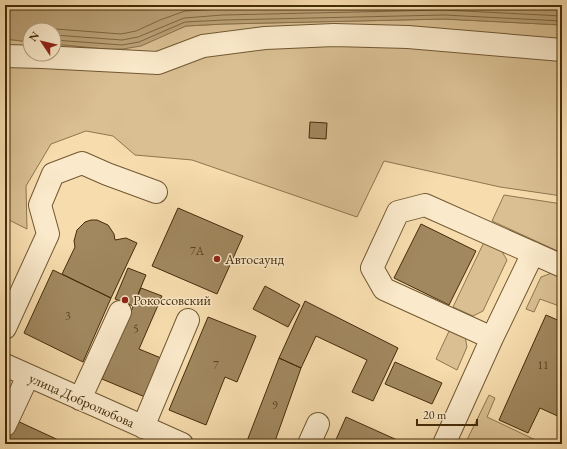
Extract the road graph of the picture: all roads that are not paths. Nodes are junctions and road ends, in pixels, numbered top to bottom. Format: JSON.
{"nodes":[{"id":1,"x":562,"y":50,"type":"edge"},
{"id":2,"x":5,"y":56,"type":"edge"},
{"id":3,"x":156,"y":192,"type":"dead end"},
{"id":4,"x":533,"y":253,"type":"junction"},
{"id":5,"x":562,"y":266,"type":"edge"},
{"id":6,"x":120,"y":312,"type":"dead end"},
{"id":7,"x":188,"y":320,"type":"dead end"},
{"id":8,"x":5,"y":328,"type":"edge"},
{"id":9,"x":492,"y":338,"type":"junction"},
{"id":10,"x":5,"y":365,"type":"edge"},
{"id":11,"x":28,"y":376,"type":"junction"},
{"id":12,"x":80,"y":399,"type":"junction"},
{"id":13,"x":318,"y":424,"type":"dead end"},
{"id":14,"x":5,"y":425,"type":"edge"},
{"id":15,"x":143,"y":427,"type":"junction"},
{"id":16,"x":182,"y":444,"type":"edge"},
{"id":17,"x":309,"y":444,"type":"edge"},
{"id":18,"x":444,"y":444,"type":"edge"}],
"edges":[{"from":1,"to":2,"type":"street"},
{"from":3,"to":8,"type":"street"},
{"from":4,"to":5,"type":"street"},
{"from":4,"to":9,"type":"street"},
{"from":4,"to":9,"type":"street"},
{"from":6,"to":12,"type":"street"},
{"from":7,"to":15,"type":"street"},
{"from":9,"to":18,"type":"street"},
{"from":10,"to":11,"type":"street","name":"улица Добролюбова"},
{"from":11,"to":12,"type":"street","name":"улица Добролюбова"},
{"from":11,"to":14,"type":"street"},
{"from":12,"to":15,"type":"street","name":"улица Добролюбова"},
{"from":13,"to":17,"type":"street"},
{"from":15,"to":16,"type":"street","name":"улица Добролюбова"}]}
